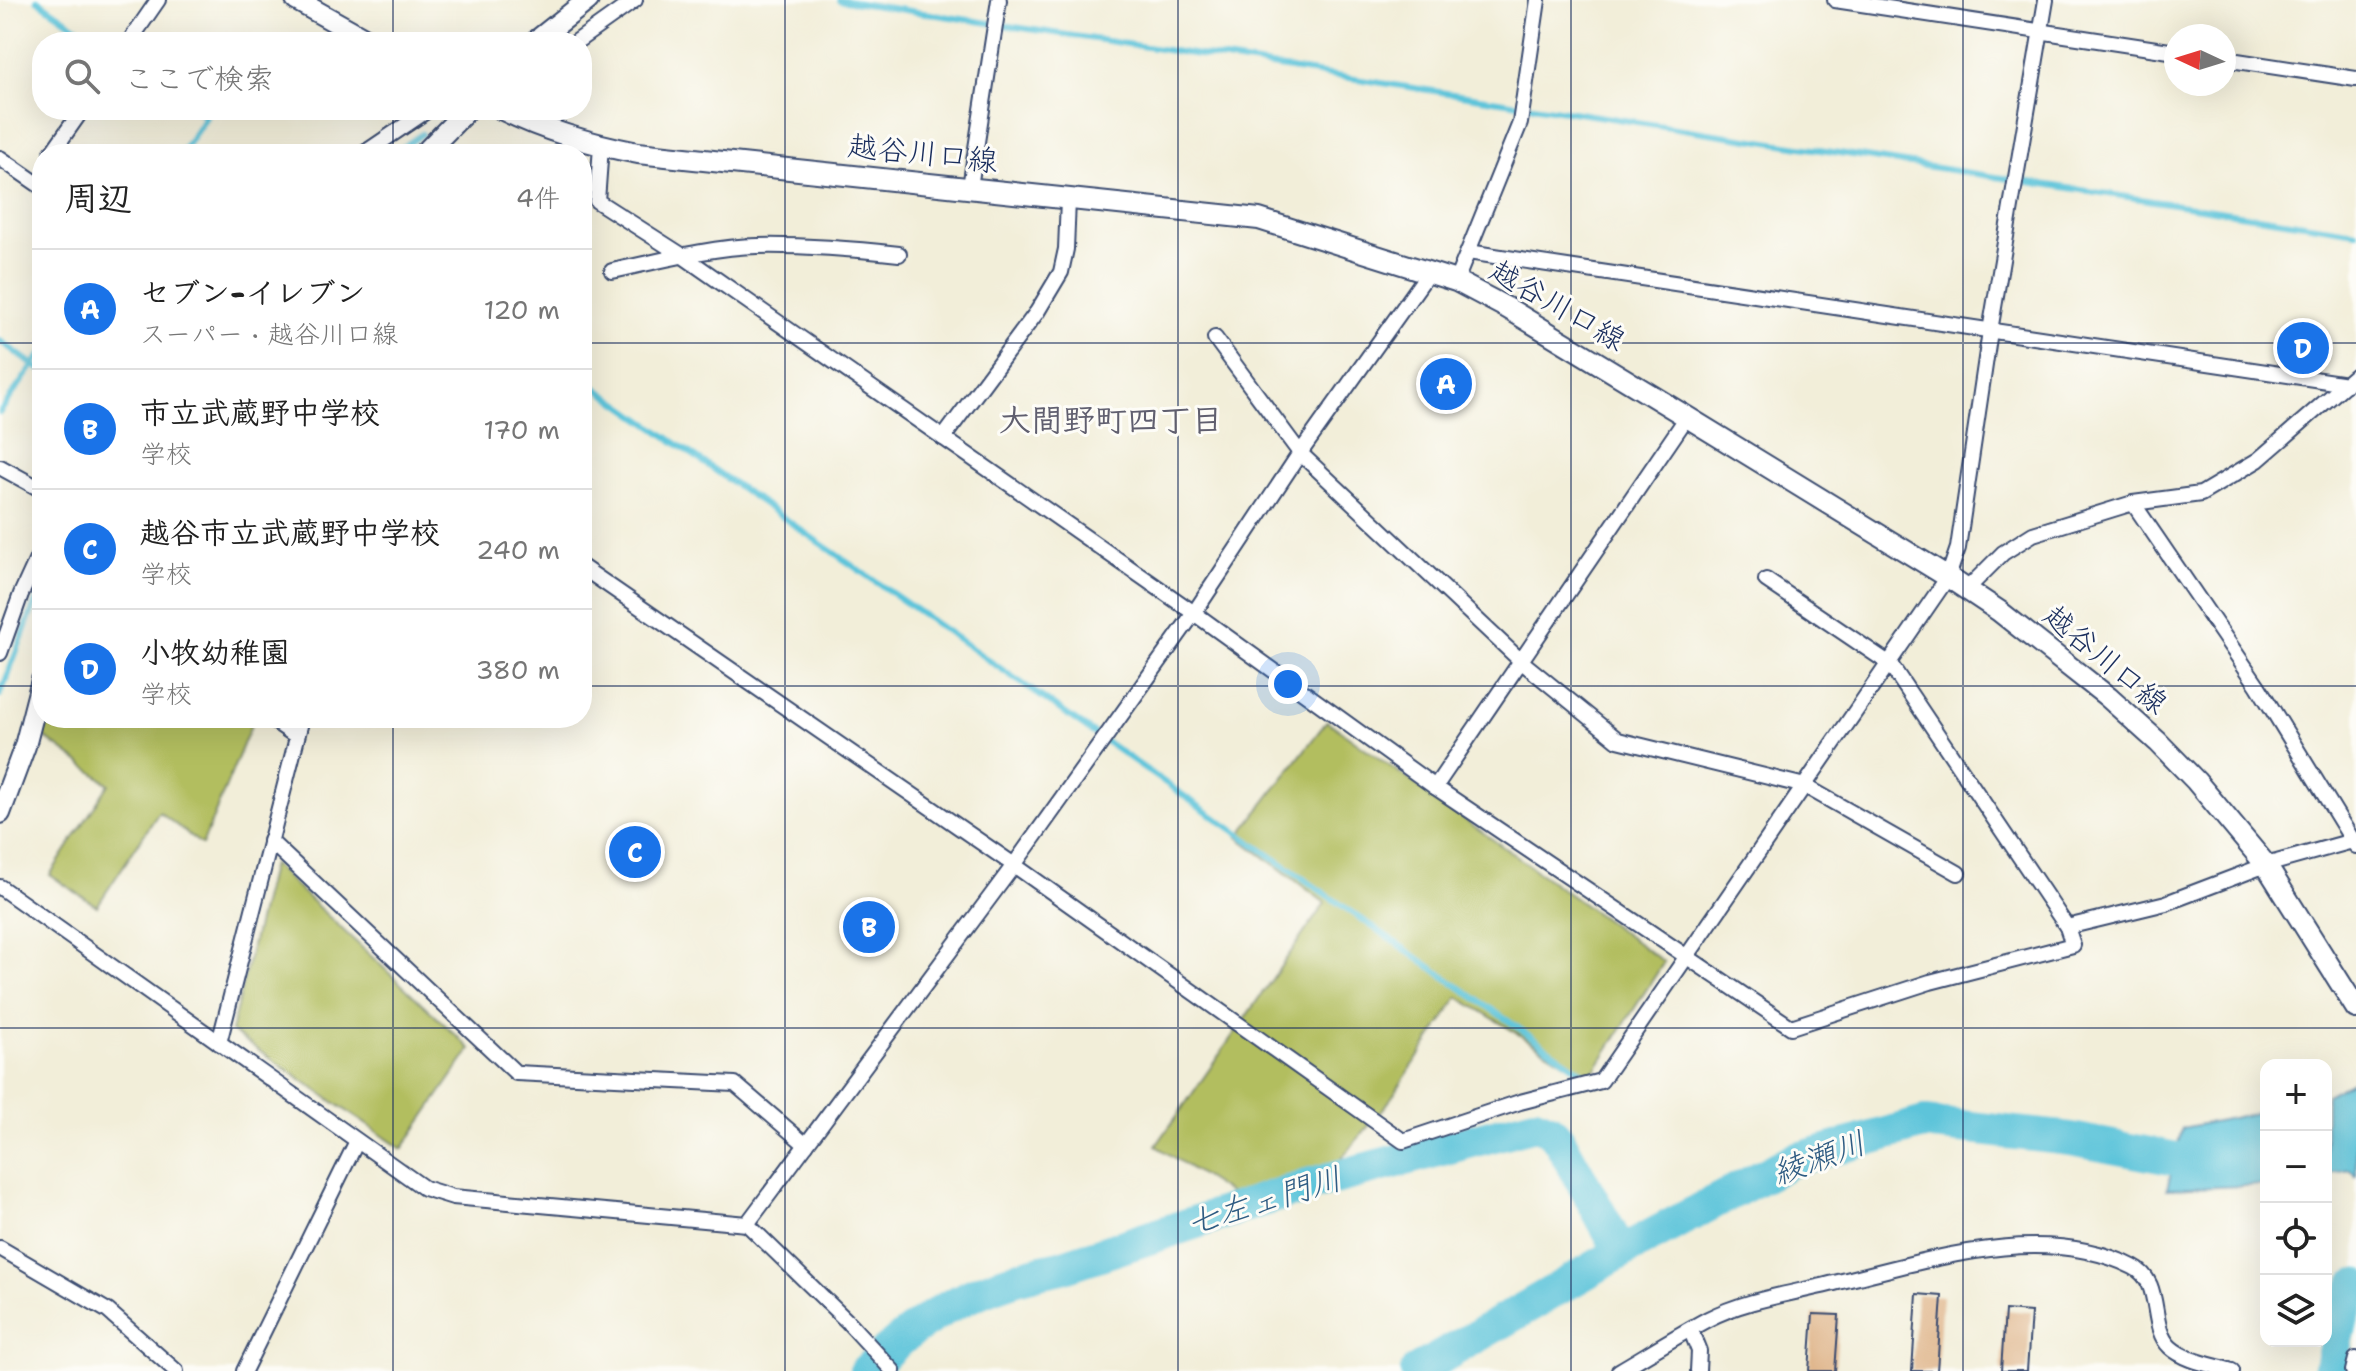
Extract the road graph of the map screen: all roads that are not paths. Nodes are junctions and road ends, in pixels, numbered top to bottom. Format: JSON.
{"nodes":[{"id":1,"x":158,"y":0,"type":"edge"},
{"id":2,"x":296,"y":0,"type":"edge"},
{"id":3,"x":588,"y":0,"type":"edge"},
{"id":4,"x":635,"y":0,"type":"edge"},
{"id":5,"x":999,"y":0,"type":"edge"},
{"id":6,"x":1538,"y":0,"type":"edge"},
{"id":7,"x":1835,"y":0,"type":"edge"},
{"id":8,"x":2046,"y":0,"type":"edge"},
{"id":9,"x":136,"y":32,"type":"edge"},
{"id":10,"x":353,"y":32,"type":"edge"},
{"id":11,"x":548,"y":32,"type":"edge"},
{"id":12,"x":590,"y":32,"type":"edge"},
{"id":13,"x":2040,"y":32,"type":"junction"},
{"id":14,"x":2164,"y":50,"type":"edge"},
{"id":15,"x":2236,"y":61,"type":"edge"},
{"id":16,"x":2356,"y":79,"type":"edge"},
{"id":17,"x":75,"y":120,"type":"edge"},
{"id":18,"x":413,"y":120,"type":"edge"},
{"id":19,"x":457,"y":120,"type":"edge"},
{"id":20,"x":525,"y":120,"type":"edge"},
{"id":21,"x":58,"y":144,"type":"edge"},
{"id":22,"x":378,"y":144,"type":"edge"},
{"id":23,"x":434,"y":144,"type":"edge"},
{"id":24,"x":601,"y":146,"type":"junction"},
{"id":25,"x":0,"y":158,"type":"edge"},
{"id":26,"x":32,"y":180,"type":"edge"},
{"id":27,"x":970,"y":187,"type":"junction"},
{"id":28,"x":1068,"y":200,"type":"junction"},
{"id":29,"x":1468,"y":252,"type":"junction"},
{"id":30,"x":899,"y":254,"type":"dead end"},
{"id":31,"x":683,"y":256,"type":"junction"},
{"id":32,"x":612,"y":271,"type":"dead end"},
{"id":33,"x":1429,"y":272,"type":"junction"},
{"id":34,"x":1456,"y":281,"type":"junction"},
{"id":35,"x":1990,"y":331,"type":"junction"},
{"id":36,"x":1215,"y":338,"type":"dead end"},
{"id":37,"x":2352,"y":379,"type":"edge"},
{"id":38,"x":1687,"y":417,"type":"junction"},
{"id":39,"x":943,"y":438,"type":"junction"},
{"id":40,"x":1300,"y":453,"type":"junction"},
{"id":41,"x":0,"y":467,"type":"edge"},
{"id":42,"x":32,"y":485,"type":"edge"},
{"id":43,"x":2133,"y":503,"type":"junction"},
{"id":44,"x":32,"y":570,"type":"edge"},
{"id":45,"x":592,"y":574,"type":"edge"},
{"id":46,"x":1948,"y":577,"type":"junction"},
{"id":47,"x":1766,"y":580,"type":"dead end"},
{"id":48,"x":1966,"y":590,"type":"junction"},
{"id":49,"x":1194,"y":613,"type":"junction"},
{"id":50,"x":0,"y":653,"type":"edge"},
{"id":51,"x":1522,"y":662,"type":"junction"},
{"id":52,"x":1890,"y":664,"type":"junction"},
{"id":53,"x":32,"y":719,"type":"edge"},
{"id":54,"x":284,"y":728,"type":"edge"},
{"id":55,"x":299,"y":728,"type":"edge"},
{"id":56,"x":296,"y":736,"type":"junction"},
{"id":57,"x":1805,"y":786,"type":"junction"},
{"id":58,"x":1435,"y":787,"type":"junction"},
{"id":59,"x":0,"y":813,"type":"edge"},
{"id":60,"x":270,"y":841,"type":"junction"},
{"id":61,"x":2355,"y":842,"type":"edge"},
{"id":62,"x":1014,"y":865,"type":"junction"},
{"id":63,"x":2266,"y":865,"type":"junction"},
{"id":64,"x":1958,"y":873,"type":"dead end"},
{"id":65,"x":0,"y":887,"type":"edge"},
{"id":66,"x":2067,"y":927,"type":"junction"},
{"id":67,"x":1686,"y":957,"type":"junction"},
{"id":68,"x":2356,"y":1008,"type":"edge"},
{"id":69,"x":219,"y":1043,"type":"junction"},
{"id":70,"x":357,"y":1141,"type":"junction"},
{"id":71,"x":806,"y":1145,"type":"junction"},
{"id":72,"x":747,"y":1224,"type":"junction"},
{"id":73,"x":0,"y":1248,"type":"edge"},
{"id":74,"x":1691,"y":1331,"type":"junction"},
{"id":75,"x":2356,"y":1359,"type":"edge"},
{"id":76,"x":176,"y":1371,"type":"edge"},
{"id":77,"x":244,"y":1371,"type":"edge"},
{"id":78,"x":893,"y":1371,"type":"edge"},
{"id":79,"x":1619,"y":1371,"type":"edge"},
{"id":80,"x":1698,"y":1371,"type":"edge"},
{"id":81,"x":2232,"y":1371,"type":"edge"},
{"id":82,"x":2353,"y":1371,"type":"edge"}],
"edges":[{"from":1,"to":9,"type":"street"},
{"from":2,"to":10,"type":"main road"},
{"from":3,"to":11,"type":"main road"},
{"from":4,"to":12,"type":"street"},
{"from":5,"to":27,"type":"street"},
{"from":6,"to":29,"type":"street"},
{"from":7,"to":13,"type":"street"},
{"from":8,"to":13,"type":"street"},
{"from":13,"to":14,"type":"street"},
{"from":13,"to":35,"type":"street"},
{"from":15,"to":16,"type":"street"},
{"from":17,"to":21,"type":"street"},
{"from":18,"to":22,"type":"street"},
{"from":19,"to":23,"type":"main road"},
{"from":20,"to":24,"type":"main road","name":"越谷川口線"},
{"from":24,"to":27,"type":"main road","name":"越谷川口線"},
{"from":24,"to":31,"type":"street"},
{"from":25,"to":26,"type":"street"},
{"from":27,"to":28,"type":"main road","name":"越谷川口線"},
{"from":28,"to":33,"type":"main road","name":"越谷川口線"},
{"from":28,"to":39,"type":"street"},
{"from":29,"to":34,"type":"street"},
{"from":29,"to":35,"type":"street"},
{"from":30,"to":31,"type":"street"},
{"from":31,"to":32,"type":"street"},
{"from":31,"to":39,"type":"street"},
{"from":33,"to":34,"type":"main road","name":"越谷川口線"},
{"from":33,"to":40,"type":"street"},
{"from":34,"to":38,"type":"main road","name":"越谷川口線"},
{"from":35,"to":37,"type":"street"},
{"from":35,"to":46,"type":"street"},
{"from":36,"to":40,"type":"street"},
{"from":37,"to":43,"type":"street"},
{"from":38,"to":46,"type":"main road","name":"越谷川口線"},
{"from":38,"to":51,"type":"street"},
{"from":39,"to":49,"type":"street"},
{"from":40,"to":49,"type":"street"},
{"from":40,"to":51,"type":"street"},
{"from":41,"to":42,"type":"street"},
{"from":43,"to":48,"type":"street"},
{"from":43,"to":61,"type":"street"},
{"from":44,"to":50,"type":"street"},
{"from":45,"to":62,"type":"street"},
{"from":46,"to":48,"type":"main road","name":"越谷川口線"},
{"from":46,"to":52,"type":"street"},
{"from":47,"to":52,"type":"street"},
{"from":48,"to":63,"type":"main road","name":"越谷川口線"},
{"from":49,"to":58,"type":"street"},
{"from":49,"to":62,"type":"street"},
{"from":51,"to":57,"type":"street"},
{"from":51,"to":58,"type":"street"},
{"from":52,"to":57,"type":"street"},
{"from":52,"to":66,"type":"street"},
{"from":53,"to":59,"type":"main road"},
{"from":54,"to":56,"type":"street"},
{"from":55,"to":56,"type":"street"},
{"from":56,"to":60,"type":"street"},
{"from":57,"to":64,"type":"street"},
{"from":57,"to":67,"type":"street"},
{"from":58,"to":67,"type":"street"},
{"from":60,"to":69,"type":"street"},
{"from":60,"to":71,"type":"street"},
{"from":61,"to":63,"type":"street"},
{"from":62,"to":67,"type":"street"},
{"from":62,"to":71,"type":"street"},
{"from":63,"to":66,"type":"street"},
{"from":63,"to":68,"type":"main road","name":"越谷川口線"},
{"from":65,"to":69,"type":"street"},
{"from":66,"to":67,"type":"street"},
{"from":69,"to":70,"type":"street"},
{"from":70,"to":72,"type":"street"},
{"from":70,"to":77,"type":"street"},
{"from":71,"to":72,"type":"street"},
{"from":72,"to":78,"type":"street"},
{"from":73,"to":76,"type":"street"},
{"from":74,"to":79,"type":"street"},
{"from":74,"to":80,"type":"street"},
{"from":74,"to":81,"type":"street"},
{"from":75,"to":82,"type":"street"}]}
